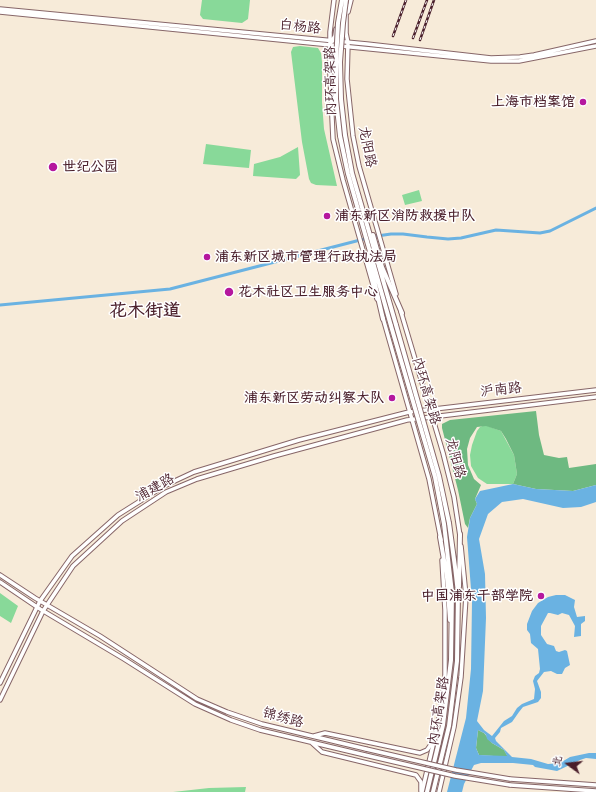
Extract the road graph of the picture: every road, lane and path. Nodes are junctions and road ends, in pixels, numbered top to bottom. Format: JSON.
{"nodes":[{"id":1,"x":334,"y":0,"type":"edge"},
{"id":2,"x":341,"y":0,"type":"edge"},
{"id":3,"x":347,"y":0,"type":"edge"},
{"id":4,"x":351,"y":0,"type":"edge"},
{"id":5,"x":0,"y":9,"type":"edge"},
{"id":6,"x":0,"y":12,"type":"edge"},
{"id":7,"x":346,"y":18,"type":"junction"},
{"id":8,"x":596,"y":41,"type":"edge"},
{"id":9,"x":331,"y":42,"type":"junction"},
{"id":10,"x":348,"y":45,"type":"junction"},
{"id":11,"x":596,"y":46,"type":"edge"},
{"id":12,"x":342,"y":136,"type":"junction"},
{"id":13,"x":367,"y":233,"type":"junction"},
{"id":14,"x":369,"y":245,"type":"junction"},
{"id":15,"x":402,"y":314,"type":"junction"},
{"id":16,"x":383,"y":319,"type":"joint"},
{"id":17,"x":596,"y":390,"type":"edge"},
{"id":18,"x":596,"y":397,"type":"edge"},
{"id":19,"x":429,"y":408,"type":"junction"},
{"id":20,"x":409,"y":412,"type":"junction"},
{"id":21,"x":432,"y":416,"type":"junction"},
{"id":22,"x":412,"y":419,"type":"junction"},
{"id":23,"x":447,"y":524,"type":"junction"},
{"id":24,"x":460,"y":534,"type":"junction"},
{"id":25,"x":440,"y":537,"type":"junction"},
{"id":26,"x":0,"y":575,"type":"edge"},
{"id":27,"x":0,"y":582,"type":"edge"},
{"id":28,"x":40,"y":601,"type":"junction"},
{"id":29,"x":47,"y":605,"type":"junction"},
{"id":30,"x":38,"y":608,"type":"junction"},
{"id":31,"x":43,"y":611,"type":"junction"},
{"id":32,"x":458,"y":614,"type":"junction"},
{"id":33,"x":451,"y":660,"type":"junction"},
{"id":34,"x":0,"y":683,"type":"edge"},
{"id":35,"x":0,"y":700,"type":"edge"},
{"id":36,"x":440,"y":717,"type":"junction"},
{"id":37,"x":313,"y":737,"type":"junction"},
{"id":38,"x":312,"y":742,"type":"junction"},
{"id":39,"x":596,"y":785,"type":"edge"},
{"id":40,"x":596,"y":791,"type":"edge"},
{"id":41,"x":422,"y":792,"type":"edge"},
{"id":42,"x":427,"y":792,"type":"edge"},
{"id":43,"x":433,"y":792,"type":"edge"},
{"id":44,"x":438,"y":792,"type":"edge"}],
"edges":[{"from":1,"to":9,"type":"main road"},
{"from":2,"to":9,"type":"main road"},
{"from":2,"to":12,"type":"highway","name":"内环高架路","bridge":true},
{"from":3,"to":7,"type":"main road","name":"龙阳路"},
{"from":3,"to":12,"type":"highway","name":"内环高架路","bridge":true},
{"from":4,"to":7,"type":"main road","name":"龙阳路"},
{"from":5,"to":9,"type":"main road","name":"白杨路"},
{"from":6,"to":9,"type":"main road","name":"白杨路"},
{"from":7,"to":10,"type":"main road","name":"龙阳路"},
{"from":8,"to":10,"type":"main road","name":"白杨路"},
{"from":9,"to":10,"type":"main road","name":"白杨路"},
{"from":9,"to":14,"type":"main road"},
{"from":10,"to":11,"type":"main road","name":"白杨路"},
{"from":10,"to":15,"type":"main road","name":"龙阳路"},
{"from":12,"to":13,"type":"highway","name":"内环高架路"},
{"from":12,"to":13,"type":"highway","name":"内环高架路"},
{"from":13,"to":14,"type":"highway","name":"内环高架路"},
{"from":14,"to":15,"type":"highway"},
{"from":14,"to":16,"type":"highway"},
{"from":14,"to":23,"type":"highway","name":"内环高架路","bridge":true},
{"from":15,"to":19,"type":"main road","name":"龙阳路"},
{"from":16,"to":20,"type":"main road"},
{"from":17,"to":19,"type":"main road","name":"沪南路"},
{"from":18,"to":21,"type":"main road","name":"沪南路"},
{"from":19,"to":20,"type":"main road","name":"沪南路"},
{"from":19,"to":21,"type":"main road","name":"龙阳路"},
{"from":20,"to":22,"type":"main road"},
{"from":20,"to":28,"type":"main road","name":"浦建路"},
{"from":21,"to":22,"type":"main road","name":"沪南路"},
{"from":21,"to":24,"type":"main road","name":"龙阳路"},
{"from":22,"to":25,"type":"main road"},
{"from":22,"to":29,"type":"main road","name":"浦建路"},
{"from":23,"to":32,"type":"highway","name":"内环高架路"},
{"from":23,"to":33,"type":"highway","name":"内环高架路"},
{"from":24,"to":32,"type":"highway"},
{"from":24,"to":44,"type":"main road","name":"龙阳路"},
{"from":25,"to":33,"type":"highway"},
{"from":25,"to":36,"type":"main road"},
{"from":26,"to":28,"type":"main road","name":"锦绣路"},
{"from":27,"to":30,"type":"main road","name":"锦绣路"},
{"from":28,"to":29,"type":"main road","name":"锦绣路"},
{"from":28,"to":30,"type":"main road","name":"浦建路"},
{"from":29,"to":31,"type":"main road","name":"浦建路"},
{"from":29,"to":37,"type":"main road","name":"锦绣路"},
{"from":30,"to":31,"type":"main road","name":"锦绣路"},
{"from":30,"to":34,"type":"main road","name":"浦建路"},
{"from":31,"to":35,"type":"main road","name":"浦建路"},
{"from":31,"to":38,"type":"main road","name":"锦绣路"},
{"from":32,"to":43,"type":"highway","name":"内环高架路"},
{"from":33,"to":42,"type":"highway","name":"内环高架路"},
{"from":36,"to":37,"type":"main road"},
{"from":36,"to":41,"type":"main road"},
{"from":37,"to":39,"type":"main road","name":"锦绣路","bridge":true},
{"from":38,"to":40,"type":"main road","name":"锦绣路","bridge":true},
{"from":38,"to":41,"type":"main road"}]}
